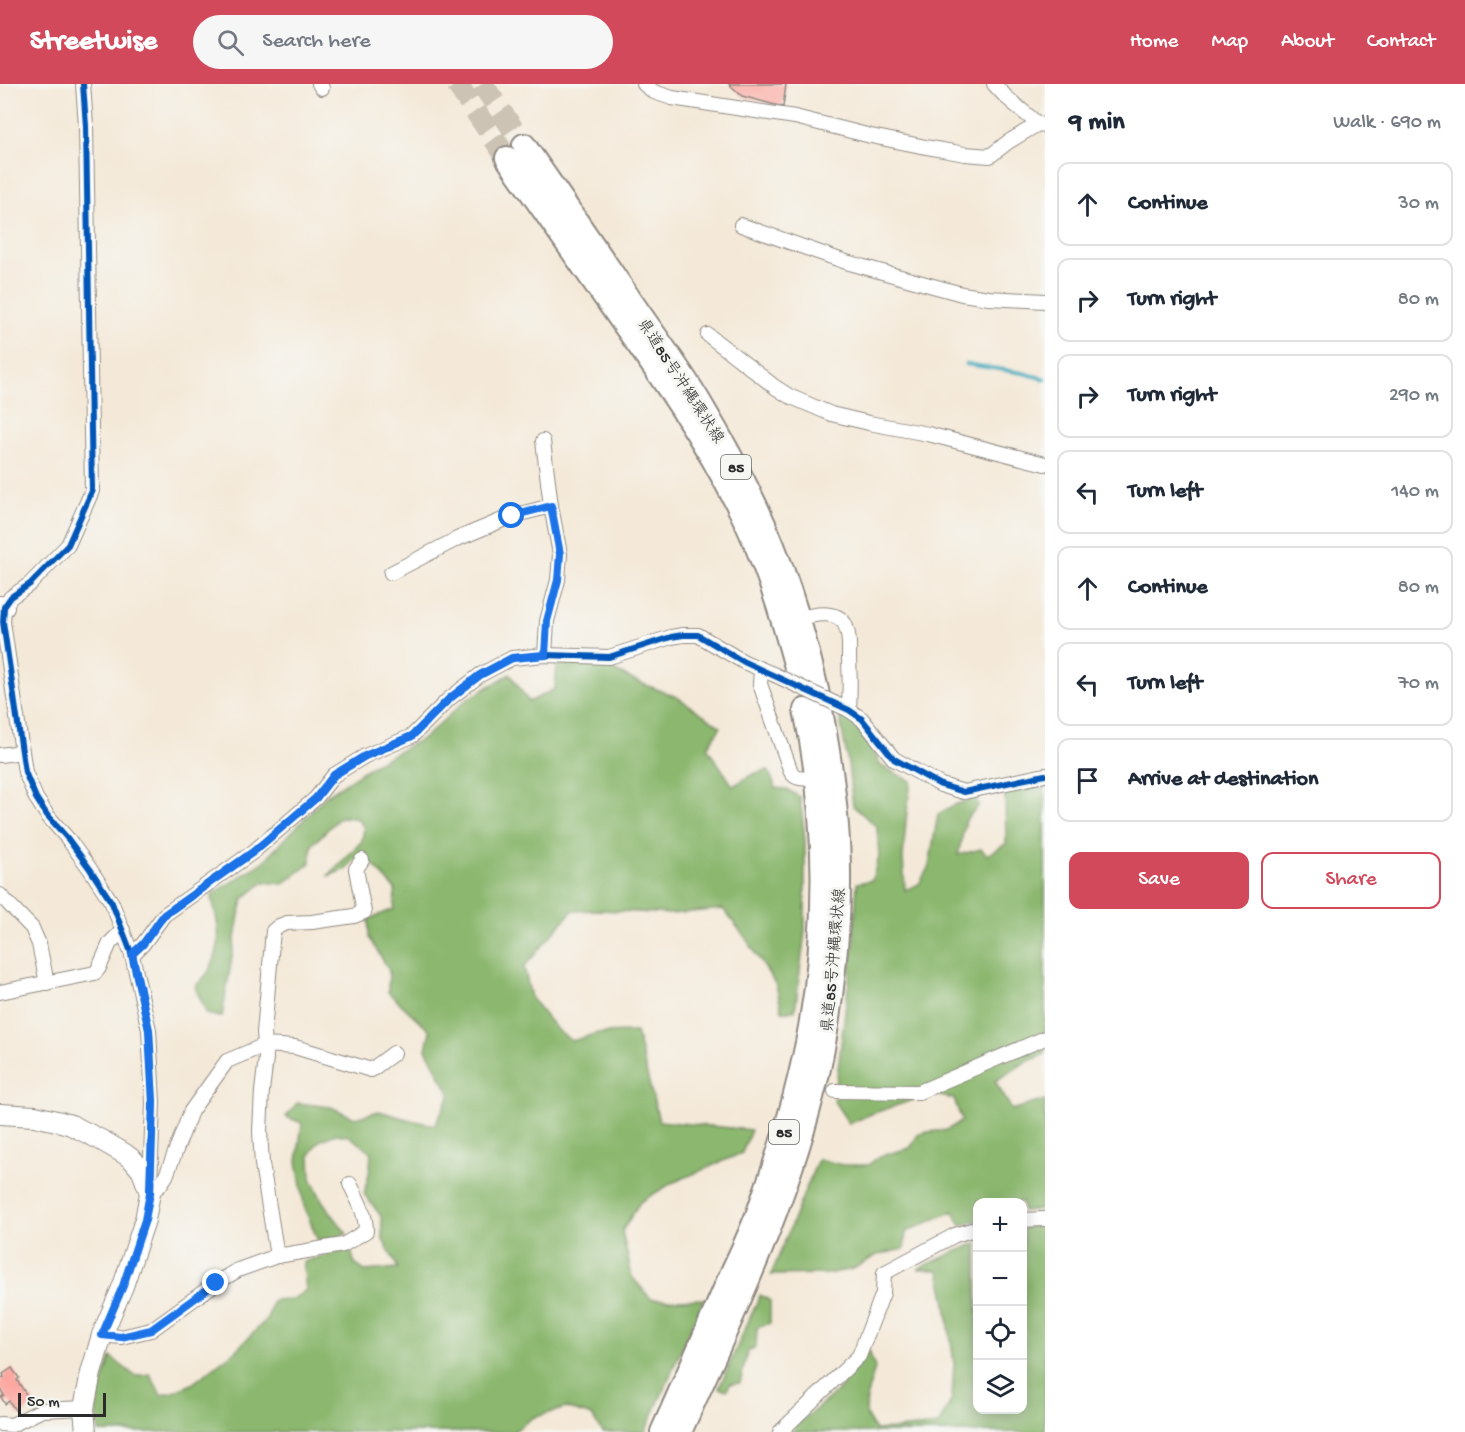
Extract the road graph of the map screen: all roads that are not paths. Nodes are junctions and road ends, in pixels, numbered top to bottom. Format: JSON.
{"nodes":[{"id":1,"x":83,"y":84,"type":"edge"},
{"id":2,"x":644,"y":84,"type":"edge"},
{"id":3,"x":994,"y":84,"type":"edge"},
{"id":4,"x":1042,"y":124,"type":"edge"},
{"id":5,"x":516,"y":152,"type":"tunnel mouth"},
{"id":6,"x":741,"y":225,"type":"dead end"},
{"id":7,"x":1045,"y":301,"type":"edge"},
{"id":8,"x":708,"y":335,"type":"dead end"},
{"id":9,"x":543,"y":441,"type":"dead end"},
{"id":10,"x":1045,"y":464,"type":"edge"},
{"id":11,"x":551,"y":506,"type":"junction"},
{"id":12,"x":391,"y":573,"type":"dead end"},
{"id":13,"x":2,"y":607,"type":"edge"},
{"id":14,"x":789,"y":607,"type":"junction"},
{"id":15,"x":545,"y":655,"type":"junction"},
{"id":16,"x":761,"y":670,"type":"junction"},
{"id":17,"x":849,"y":710,"type":"junction"},
{"id":18,"x":22,"y":752,"type":"junction"},
{"id":19,"x":0,"y":754,"type":"edge"},
{"id":20,"x":1045,"y":775,"type":"edge"},
{"id":21,"x":816,"y":777,"type":"junction"},
{"id":22,"x":362,"y":860,"type":"dead end"},
{"id":23,"x":0,"y":895,"type":"edge"},
{"id":24,"x":123,"y":930,"type":"junction"},
{"id":25,"x":132,"y":954,"type":"junction"},
{"id":26,"x":47,"y":983,"type":"junction"},
{"id":27,"x":0,"y":992,"type":"edge"},
{"id":28,"x":1045,"y":1038,"type":"edge"},
{"id":29,"x":265,"y":1045,"type":"junction"},
{"id":30,"x":394,"y":1053,"type":"dead end"},
{"id":31,"x":835,"y":1091,"type":"dead end"},
{"id":32,"x":0,"y":1114,"type":"edge"},
{"id":33,"x":350,"y":1184,"type":"dead end"},
{"id":34,"x":150,"y":1193,"type":"junction"},
{"id":35,"x":1045,"y":1219,"type":"edge"},
{"id":36,"x":1027,"y":1220,"type":"edge"},
{"id":37,"x":973,"y":1230,"type":"edge"},
{"id":38,"x":277,"y":1256,"type":"junction"},
{"id":39,"x":102,"y":1335,"type":"junction"},
{"id":40,"x":84,"y":1408,"type":"junction"},
{"id":41,"x":0,"y":1424,"type":"edge"},
{"id":42,"x":86,"y":1432,"type":"edge"},
{"id":43,"x":662,"y":1432,"type":"edge"},
{"id":44,"x":680,"y":1432,"type":"edge"},
{"id":45,"x":780,"y":1432,"type":"edge"}],
"edges":[{"from":1,"to":13,"type":"street"},
{"from":2,"to":4,"type":"street"},
{"from":3,"to":4,"type":"street"},
{"from":5,"to":14,"type":"main road","name":"県道85号沖縄環状線","number":"85"},
{"from":6,"to":7,"type":"street"},
{"from":8,"to":10,"type":"street"},
{"from":9,"to":11,"type":"street"},
{"from":11,"to":12,"type":"street"},
{"from":11,"to":15,"type":"street"},
{"from":13,"to":18,"type":"street"},
{"from":14,"to":17,"type":"street"},
{"from":14,"to":21,"type":"main road","name":"県道85号沖縄環状線","number":"85"},
{"from":14,"to":44,"type":"main road","name":"県道85号沖縄環状線","number":"85"},
{"from":15,"to":16,"type":"street"},
{"from":15,"to":25,"type":"street"},
{"from":16,"to":17,"type":"street","bridge":true},
{"from":16,"to":21,"type":"street"},
{"from":17,"to":20,"type":"street"},
{"from":18,"to":19,"type":"street"},
{"from":18,"to":24,"type":"street"},
{"from":21,"to":43,"type":"main road","name":"県道85号沖縄環状線","number":"85"},
{"from":22,"to":29,"type":"street"},
{"from":23,"to":26,"type":"street"},
{"from":24,"to":25,"type":"street"},
{"from":24,"to":26,"type":"street"},
{"from":25,"to":34,"type":"street"},
{"from":26,"to":27,"type":"street"},
{"from":28,"to":31,"type":"street"},
{"from":29,"to":30,"type":"street"},
{"from":29,"to":34,"type":"street"},
{"from":29,"to":38,"type":"street"},
{"from":32,"to":34,"type":"main road"},
{"from":33,"to":38,"type":"street"},
{"from":34,"to":39,"type":"main road"},
{"from":35,"to":36,"type":"street"},
{"from":37,"to":45,"type":"street"},
{"from":38,"to":39,"type":"street"},
{"from":39,"to":40,"type":"main road"},
{"from":40,"to":41,"type":"street"},
{"from":40,"to":42,"type":"main road"}]}
